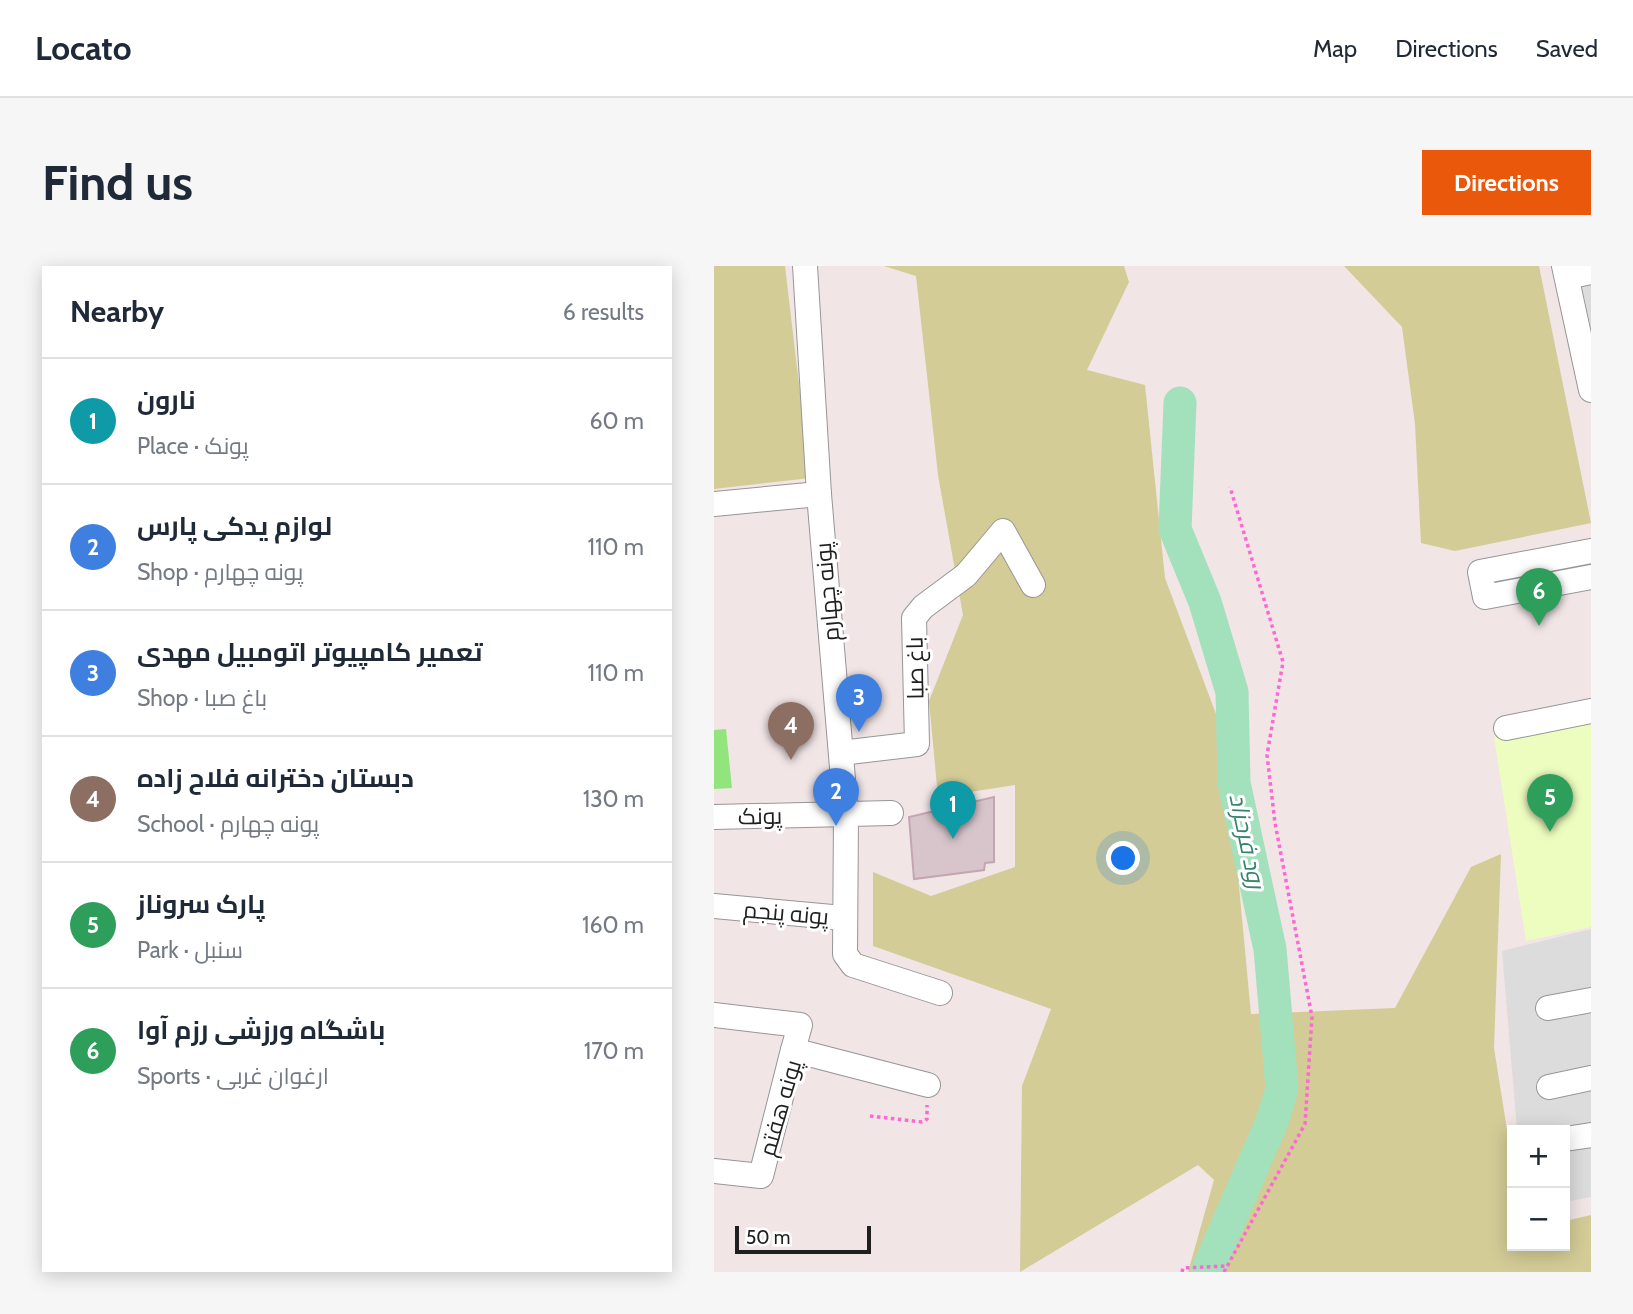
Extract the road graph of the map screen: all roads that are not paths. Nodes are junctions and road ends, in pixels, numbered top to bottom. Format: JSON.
{"nodes":[{"id":1,"x":805,"y":266,"type":"edge"},
{"id":2,"x":1565,"y":272,"type":"edge"},
{"id":3,"x":1591,"y":272,"type":"edge"},
{"id":4,"x":1591,"y":390,"type":"edge"},
{"id":5,"x":819,"y":494,"type":"junction"},
{"id":6,"x":714,"y":504,"type":"edge"},
{"id":7,"x":1591,"y":551,"type":"edge"},
{"id":8,"x":1591,"y":577,"type":"edge"},
{"id":9,"x":1032,"y":585,"type":"dead end"},
{"id":10,"x":1591,"y":711,"type":"edge"},
{"id":11,"x":1506,"y":728,"type":"dead end"},
{"id":12,"x":841,"y":753,"type":"junction"},
{"id":13,"x":891,"y":814,"type":"dead end"},
{"id":14,"x":846,"y":815,"type":"junction"},
{"id":15,"x":714,"y":817,"type":"edge"},
{"id":16,"x":714,"y":906,"type":"edge"},
{"id":17,"x":844,"y":918,"type":"junction"},
{"id":18,"x":940,"y":993,"type":"dead end"},
{"id":19,"x":1591,"y":1000,"type":"edge"},
{"id":20,"x":1548,"y":1008,"type":"dead end"},
{"id":21,"x":714,"y":1015,"type":"edge"},
{"id":22,"x":793,"y":1050,"type":"junction"},
{"id":23,"x":1591,"y":1078,"type":"edge"},
{"id":24,"x":928,"y":1085,"type":"road end"},
{"id":25,"x":1549,"y":1087,"type":"dead end"},
{"id":26,"x":1591,"y":1135,"type":"edge"},
{"id":27,"x":1570,"y":1138,"type":"edge"},
{"id":28,"x":714,"y":1171,"type":"edge"}],
"edges":[{"from":1,"to":5,"type":"street","name":"پونه چهارم"},
{"from":2,"to":3,"type":"street"},
{"from":2,"to":4,"type":"street"},
{"from":5,"to":6,"type":"street"},
{"from":5,"to":12,"type":"street","name":"پونه چهارم"},
{"from":7,"to":8,"type":"street"},
{"from":9,"to":12,"type":"street","name":"باغ صبا"},
{"from":10,"to":11,"type":"street"},
{"from":12,"to":14,"type":"street","name":"پونه چهارم"},
{"from":13,"to":14,"type":"street","name":"پونک"},
{"from":14,"to":15,"type":"street","name":"پونک"},
{"from":14,"to":17,"type":"street","name":"پونه چهارم"},
{"from":16,"to":17,"type":"street","name":"پونه پنجم"},
{"from":17,"to":18,"type":"street","name":"پونه پنجم"},
{"from":19,"to":20,"type":"street"},
{"from":21,"to":22,"type":"street"},
{"from":22,"to":24,"type":"street","name":"پونه هفتم"},
{"from":22,"to":28,"type":"street","name":"پونه هفتم"},
{"from":23,"to":25,"type":"street"},
{"from":26,"to":27,"type":"street"}]}
